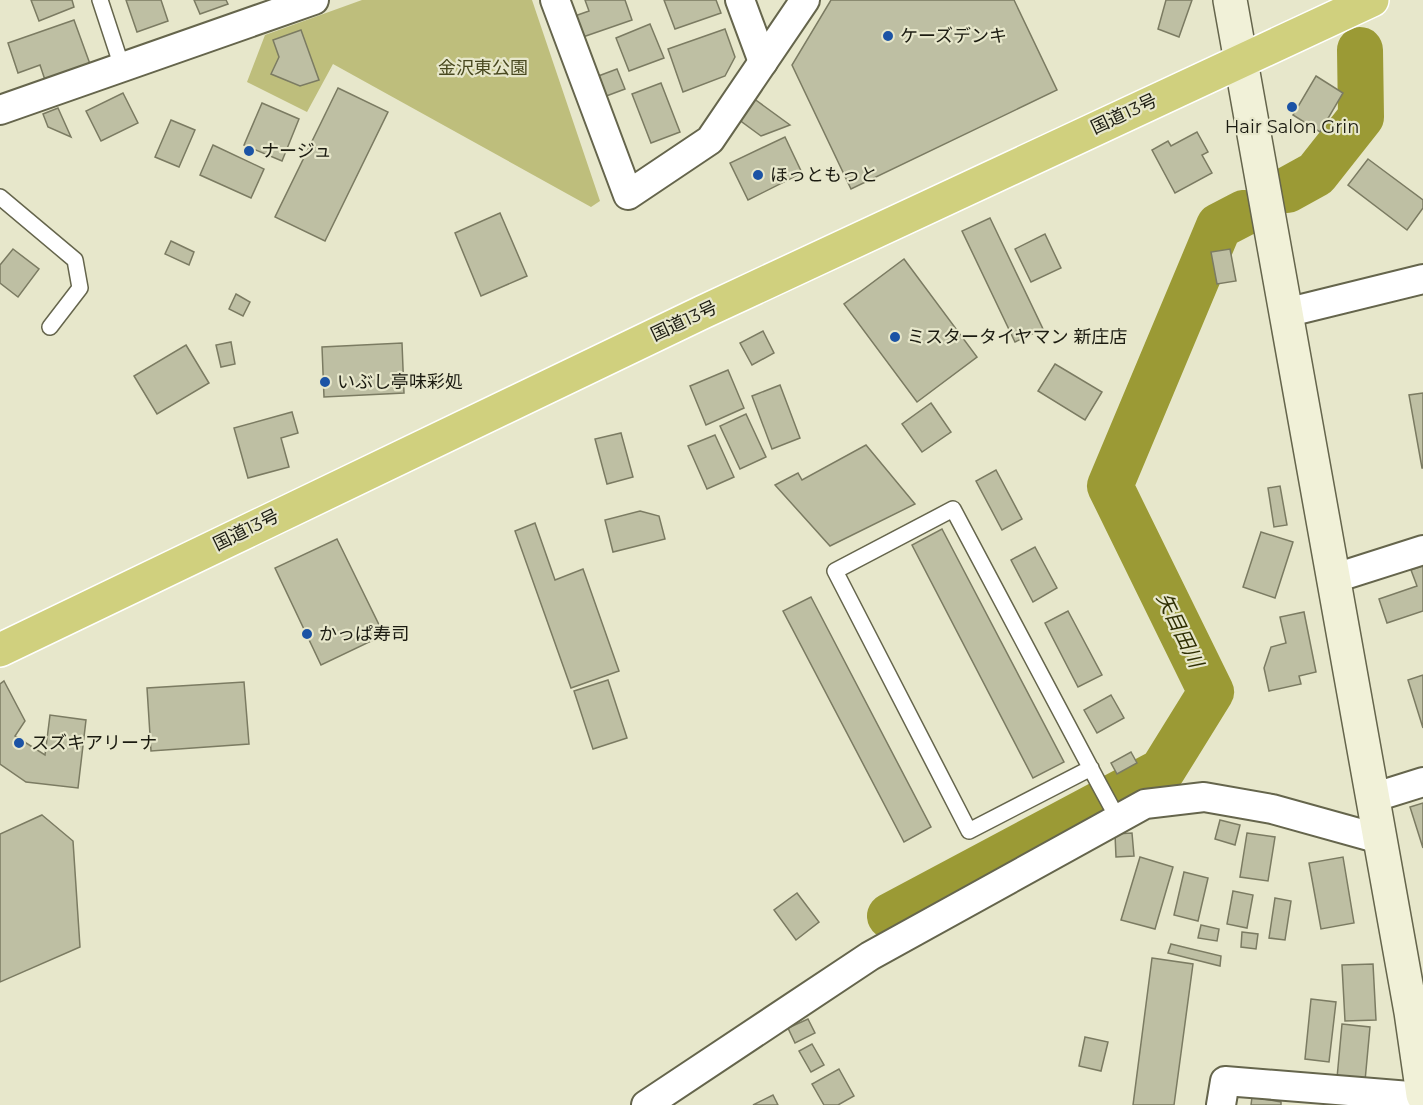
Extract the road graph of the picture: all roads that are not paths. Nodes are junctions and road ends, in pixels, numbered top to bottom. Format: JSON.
{"nodes":[{"id":1,"x":100,"y":0,"type":"edge"},
{"id":2,"x":314,"y":0,"type":"edge"},
{"id":3,"x":555,"y":0,"type":"edge"},
{"id":4,"x":740,"y":0,"type":"edge"},
{"id":5,"x":805,"y":0,"type":"edge"},
{"id":6,"x":1230,"y":0,"type":"edge"},
{"id":7,"x":1372,"y":0,"type":"edge"},
{"id":8,"x":1240,"y":60,"type":"junction"},
{"id":9,"x":763,"y":62,"type":"junction"},
{"id":10,"x":122,"y":67,"type":"junction"},
{"id":11,"x":0,"y":110,"type":"edge"},
{"id":12,"x":0,"y":197,"type":"edge"},
{"id":13,"x":1423,"y":279,"type":"edge"},
{"id":14,"x":1285,"y":313,"type":"junction"},
{"id":15,"x":50,"y":327,"type":"dead end"},
{"id":16,"x":1423,"y":550,"type":"edge"},
{"id":17,"x":1332,"y":579,"type":"junction"},
{"id":18,"x":0,"y":650,"type":"edge"},
{"id":19,"x":1091,"y":768,"type":"junction"},
{"id":20,"x":1423,"y":782,"type":"edge"},
{"id":21,"x":1372,"y":798,"type":"junction"},
{"id":22,"x":1118,"y":819,"type":"junction"},
{"id":23,"x":1380,"y":839,"type":"junction"},
{"id":24,"x":1417,"y":1010,"type":"edge"},
{"id":25,"x":1423,"y":1096,"type":"edge"},
{"id":26,"x":646,"y":1105,"type":"edge"},
{"id":27,"x":1221,"y":1105,"type":"edge"}],
"edges":[{"from":1,"to":10,"type":"lane"},
{"from":2,"to":10,"type":"street"},
{"from":3,"to":9,"type":"street"},
{"from":4,"to":9,"type":"street"},
{"from":5,"to":9,"type":"street"},
{"from":6,"to":8,"type":"street"},
{"from":7,"to":8,"type":"highway","name":"国道13号"},
{"from":8,"to":14,"type":"street"},
{"from":8,"to":18,"type":"highway","name":"国道13号"},
{"from":10,"to":11,"type":"street"},
{"from":12,"to":15,"type":"lane"},
{"from":13,"to":14,"type":"street"},
{"from":14,"to":17,"type":"street"},
{"from":16,"to":17,"type":"street"},
{"from":17,"to":21,"type":"street"},
{"from":19,"to":19,"type":"lane"},
{"from":19,"to":22,"type":"lane"},
{"from":20,"to":21,"type":"street"},
{"from":21,"to":23,"type":"street"},
{"from":22,"to":23,"type":"street"},
{"from":22,"to":26,"type":"street"},
{"from":23,"to":24,"type":"street"},
{"from":24,"to":25,"type":"street"},
{"from":25,"to":27,"type":"street"}]}
